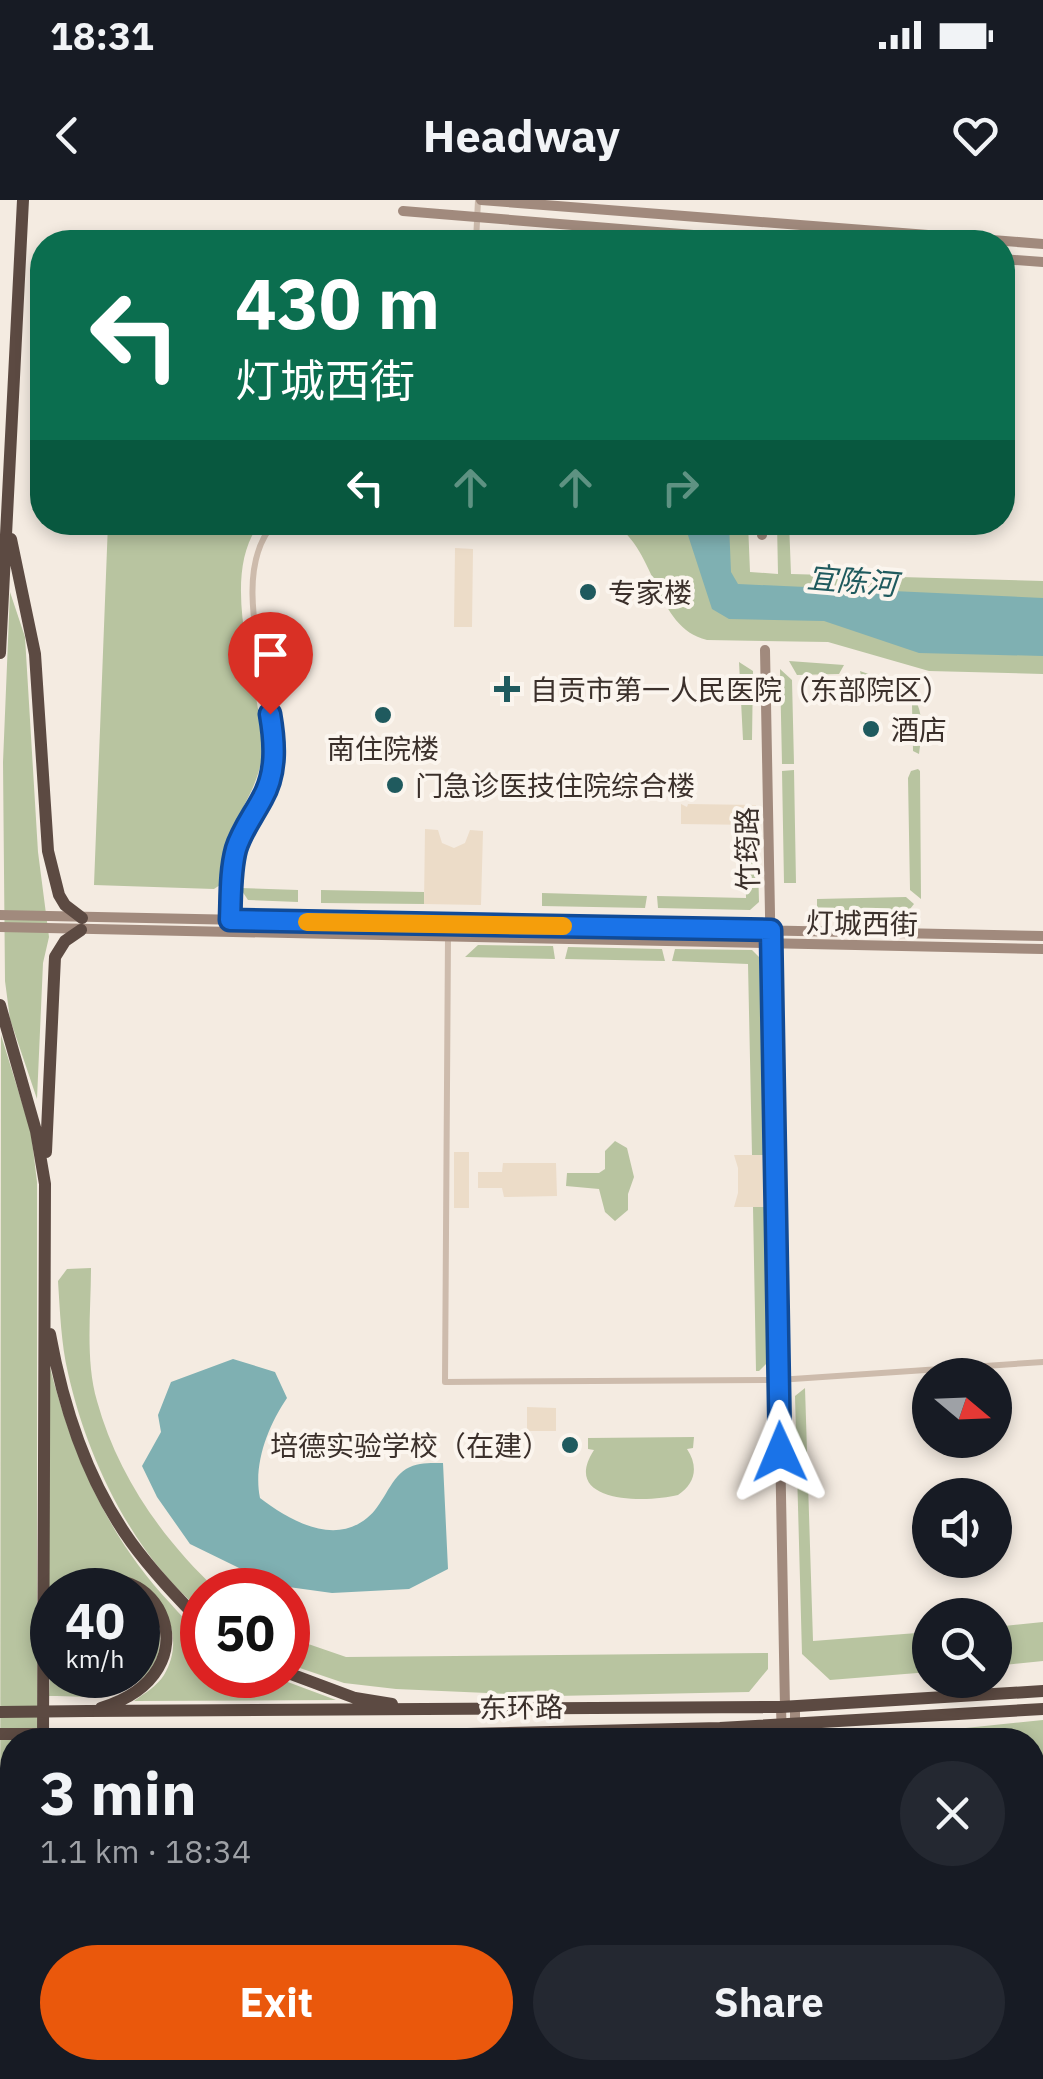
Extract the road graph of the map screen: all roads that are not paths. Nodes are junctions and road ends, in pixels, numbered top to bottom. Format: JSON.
{"nodes":[{"id":1,"x":23,"y":200,"type":"edge"},
{"id":2,"x":480,"y":200,"type":"edge"},
{"id":3,"x":403,"y":211,"type":"dead end"},
{"id":4,"x":477,"y":217,"type":"junction"},
{"id":5,"x":755,"y":222,"type":"junction"},
{"id":6,"x":476,"y":230,"type":"edge"},
{"id":7,"x":622,"y":230,"type":"edge"},
{"id":8,"x":755,"y":230,"type":"edge"},
{"id":9,"x":860,"y":230,"type":"edge"},
{"id":10,"x":1015,"y":242,"type":"edge"},
{"id":11,"x":1043,"y":244,"type":"edge"},
{"id":12,"x":1015,"y":260,"type":"edge"},
{"id":13,"x":1043,"y":262,"type":"edge"},
{"id":14,"x":7,"y":503,"type":"junction"},
{"id":15,"x":265,"y":535,"type":"edge"},
{"id":16,"x":765,"y":650,"type":"dead end"},
{"id":17,"x":0,"y":653,"type":"edge"},
{"id":18,"x":0,"y":915,"type":"edge"},
{"id":19,"x":230,"y":920,"type":"junction"},
{"id":20,"x":81,"y":924,"type":"junction"},
{"id":21,"x":0,"y":927,"type":"edge"},
{"id":22,"x":771,"y":930,"type":"junction"},
{"id":23,"x":1043,"y":936,"type":"edge"},
{"id":24,"x":448,"y":937,"type":"junction"},
{"id":25,"x":771,"y":944,"type":"junction"},
{"id":26,"x":1043,"y":949,"type":"edge"},
{"id":27,"x":0,"y":1005,"type":"edge"},
{"id":28,"x":44,"y":1184,"type":"junction"},
{"id":29,"x":45,"y":1310,"type":"junction"},
{"id":30,"x":1043,"y":1362,"type":"edge"},
{"id":31,"x":778,"y":1380,"type":"junction"},
{"id":32,"x":44,"y":1568,"type":"edge"},
{"id":33,"x":180,"y":1600,"type":"edge"},
{"id":34,"x":160,"y":1612,"type":"edge"},
{"id":35,"x":160,"y":1664,"type":"edge"},
{"id":36,"x":310,"y":1682,"type":"edge"},
{"id":37,"x":1043,"y":1691,"type":"edge"},
{"id":38,"x":43,"y":1698,"type":"edge"},
{"id":39,"x":125,"y":1698,"type":"edge"},
{"id":40,"x":787,"y":1707,"type":"junction"},
{"id":41,"x":1043,"y":1709,"type":"edge"},
{"id":42,"x":424,"y":1710,"type":"junction"},
{"id":43,"x":88,"y":1711,"type":"junction"},
{"id":44,"x":0,"y":1712,"type":"edge"},
{"id":45,"x":196,"y":1712,"type":"junction"},
{"id":46,"x":43,"y":1728,"type":"edge"},
{"id":47,"x":196,"y":1728,"type":"edge"},
{"id":48,"x":788,"y":1728,"type":"edge"},
{"id":49,"x":841,"y":1728,"type":"edge"}],
"edges":[{"from":1,"to":14,"type":"highway"},
{"from":2,"to":4,"type":"street"},
{"from":2,"to":5,"type":"main road"},
{"from":3,"to":4,"type":"main road"},
{"from":4,"to":6,"type":"street"},
{"from":4,"to":7,"type":"main road"},
{"from":5,"to":8,"type":"main road"},
{"from":5,"to":9,"type":"main road"},
{"from":10,"to":11,"type":"main road"},
{"from":12,"to":13,"type":"main road"},
{"from":14,"to":17,"type":"highway"},
{"from":14,"to":20,"type":"highway"},
{"from":15,"to":19,"type":"street"},
{"from":16,"to":22,"type":"main road","name":"竹筠路"},
{"from":18,"to":20,"type":"main road"},
{"from":19,"to":20,"type":"main road","name":"灯城西街"},
{"from":19,"to":22,"type":"main road","name":"灯城西街"},
{"from":20,"to":21,"type":"main road"},
{"from":20,"to":24,"type":"main road","name":"灯城西街"},
{"from":20,"to":28,"type":"highway"},
{"from":22,"to":23,"type":"main road","name":"灯城西街"},
{"from":22,"to":25,"type":"main road","name":"竹筠路"},
{"from":24,"to":25,"type":"main road","name":"灯城西街"},
{"from":24,"to":31,"type":"street"},
{"from":25,"to":26,"type":"main road","name":"灯城西街"},
{"from":25,"to":31,"type":"main road","name":"竹筠路"},
{"from":27,"to":28,"type":"highway"},
{"from":28,"to":29,"type":"highway"},
{"from":29,"to":32,"type":"highway"},
{"from":29,"to":33,"type":"highway"},
{"from":30,"to":31,"type":"street"},
{"from":31,"to":40,"type":"main road","name":"竹筠路"},
{"from":34,"to":35,"type":"highway"},
{"from":36,"to":42,"type":"highway"},
{"from":37,"to":40,"type":"highway","name":"东环路"},
{"from":38,"to":46,"type":"highway"},
{"from":39,"to":43,"type":"highway"},
{"from":40,"to":42,"type":"highway","name":"东环路"},
{"from":40,"to":48,"type":"main road","name":"竹筠路"},
{"from":41,"to":49,"type":"highway","name":"东环路"},
{"from":42,"to":45,"type":"highway","name":"东环路"},
{"from":43,"to":44,"type":"highway","name":"东环路","bridge":true},
{"from":43,"to":45,"type":"highway","name":"东环路"},
{"from":45,"to":47,"type":"highway"}]}
